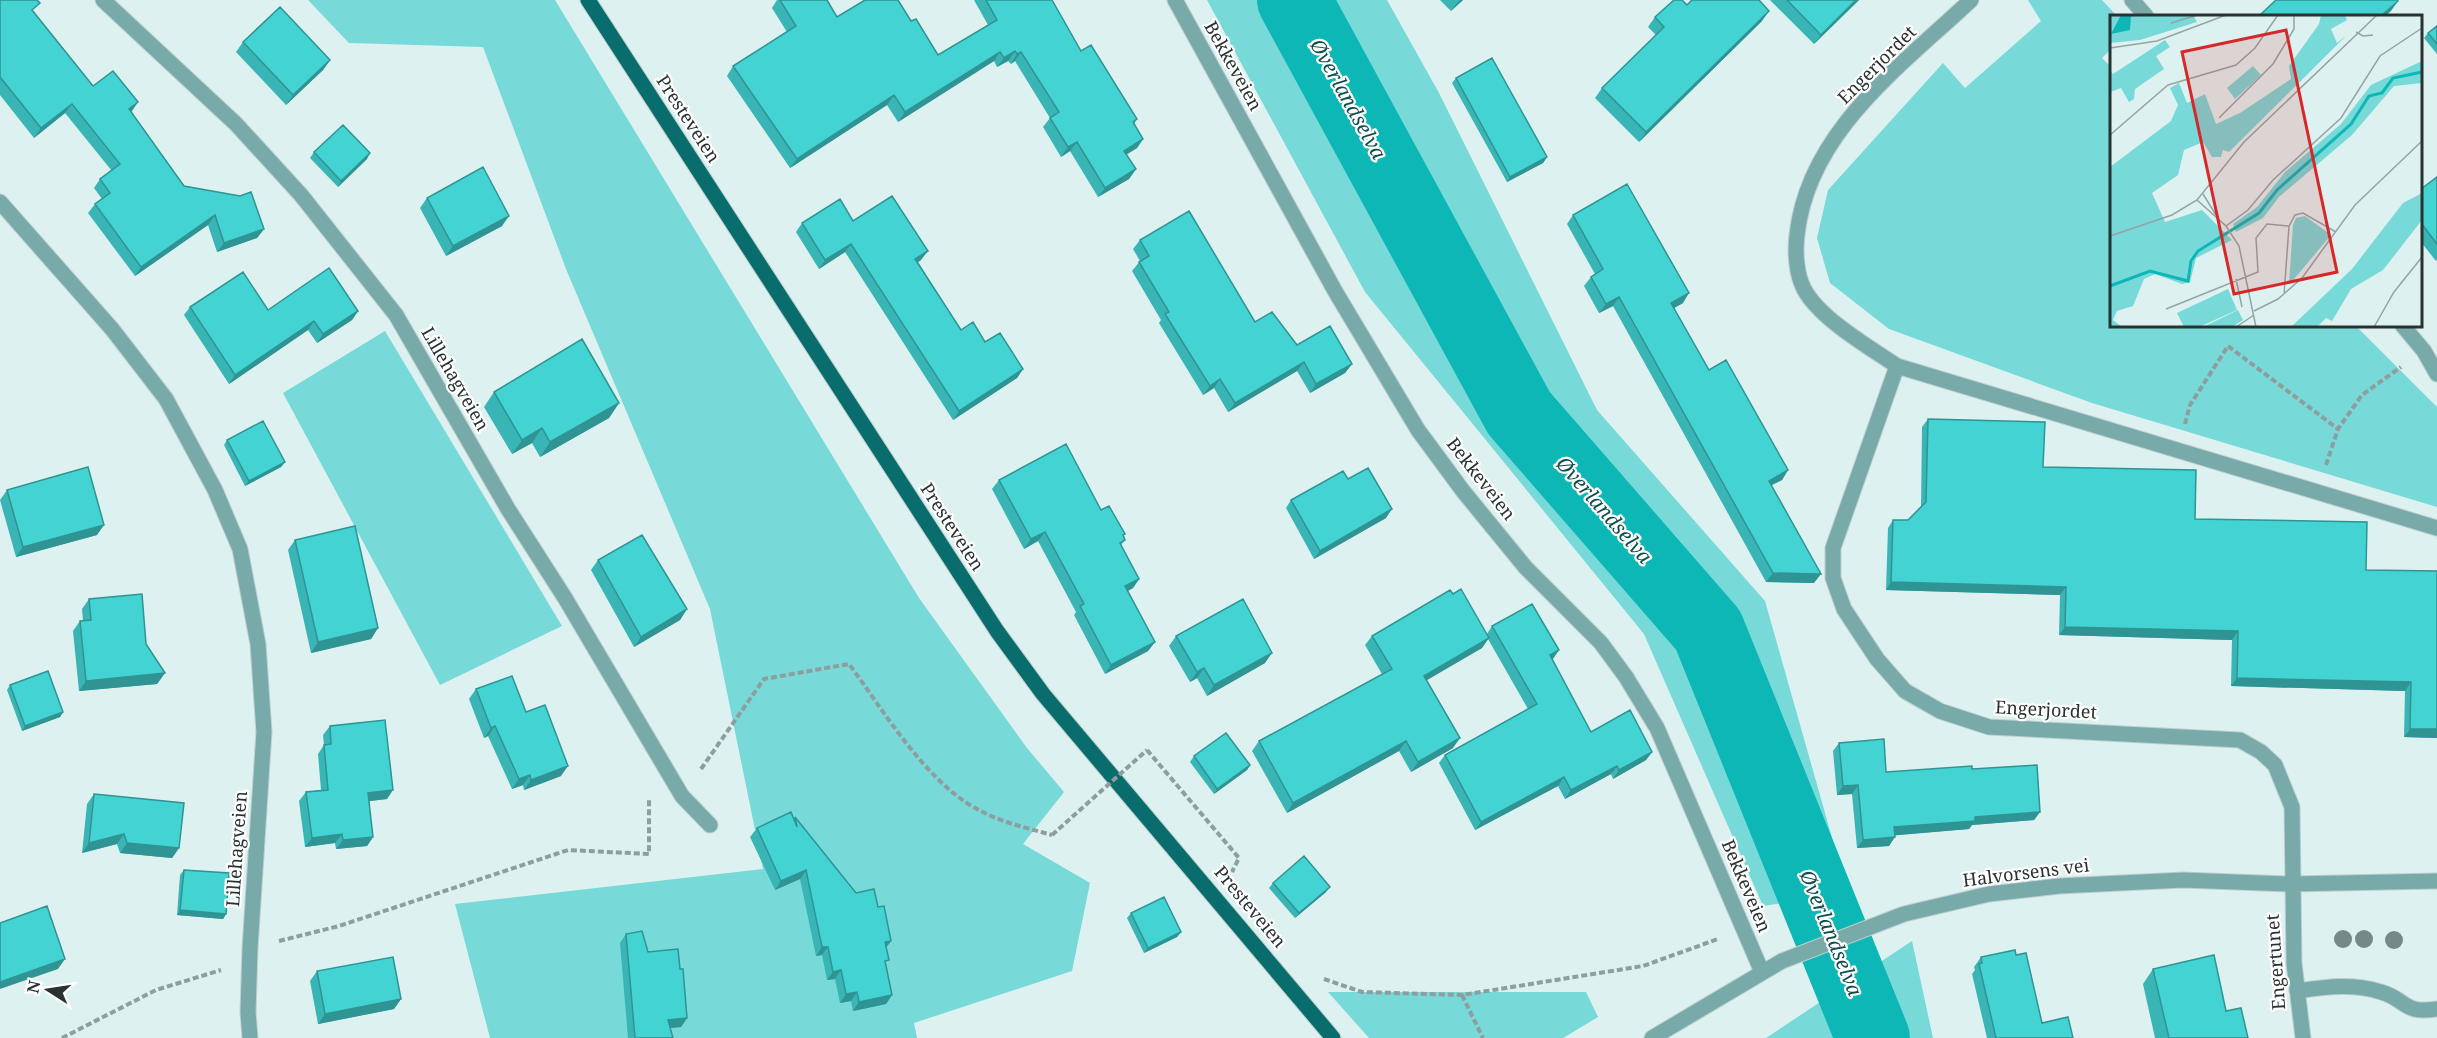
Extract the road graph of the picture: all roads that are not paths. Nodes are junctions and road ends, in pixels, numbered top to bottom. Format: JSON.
{"nodes":[{"id":1,"x":103,"y":0,"type":"edge"},
{"id":2,"x":588,"y":0,"type":"edge"},
{"id":3,"x":1175,"y":0,"type":"edge"},
{"id":4,"x":1971,"y":0,"type":"edge"},
{"id":5,"x":2132,"y":0,"type":"edge"},
{"id":6,"x":2144,"y":15,"type":"edge"},
{"id":7,"x":0,"y":202,"type":"edge"},
{"id":8,"x":2404,"y":327,"type":"edge"},
{"id":9,"x":1898,"y":366,"type":"junction"},
{"id":10,"x":2437,"y":374,"type":"edge"},
{"id":11,"x":2437,"y":528,"type":"edge"},
{"id":12,"x":710,"y":825,"type":"dead end"},
{"id":13,"x":2437,"y":881,"type":"edge"},
{"id":14,"x":2291,"y":884,"type":"junction"},
{"id":15,"x":1762,"y":972,"type":"junction"},
{"id":16,"x":2297,"y":990,"type":"junction"},
{"id":17,"x":2437,"y":1009,"type":"edge"},
{"id":18,"x":250,"y":1038,"type":"edge"},
{"id":19,"x":1333,"y":1038,"type":"edge"},
{"id":20,"x":1652,"y":1038,"type":"edge"},
{"id":21,"x":2302,"y":1038,"type":"edge"}],
"edges":[{"from":1,"to":12,"type":"street","name":"Lillehagveien"},
{"from":2,"to":19,"type":"main road","name":"Presteveien"},
{"from":3,"to":15,"type":"street","name":"Bekkeveien"},
{"from":4,"to":9,"type":"street","name":"Engerjordet"},
{"from":5,"to":6,"type":"street"},
{"from":7,"to":18,"type":"street","name":"Lillehagveien"},
{"from":8,"to":10,"type":"street"},
{"from":9,"to":11,"type":"street","name":"Engerjordet"},
{"from":9,"to":14,"type":"street","name":"Engerjordet"},
{"from":13,"to":14,"type":"street","name":"Halvorsens vei"},
{"from":14,"to":15,"type":"street","name":"Halvorsens vei"},
{"from":14,"to":16,"type":"street","name":"Engertunet"},
{"from":15,"to":20,"type":"street","name":"Halvorsens vei"},
{"from":16,"to":17,"type":"street"},
{"from":16,"to":21,"type":"street","name":"Engertunet"}]}
